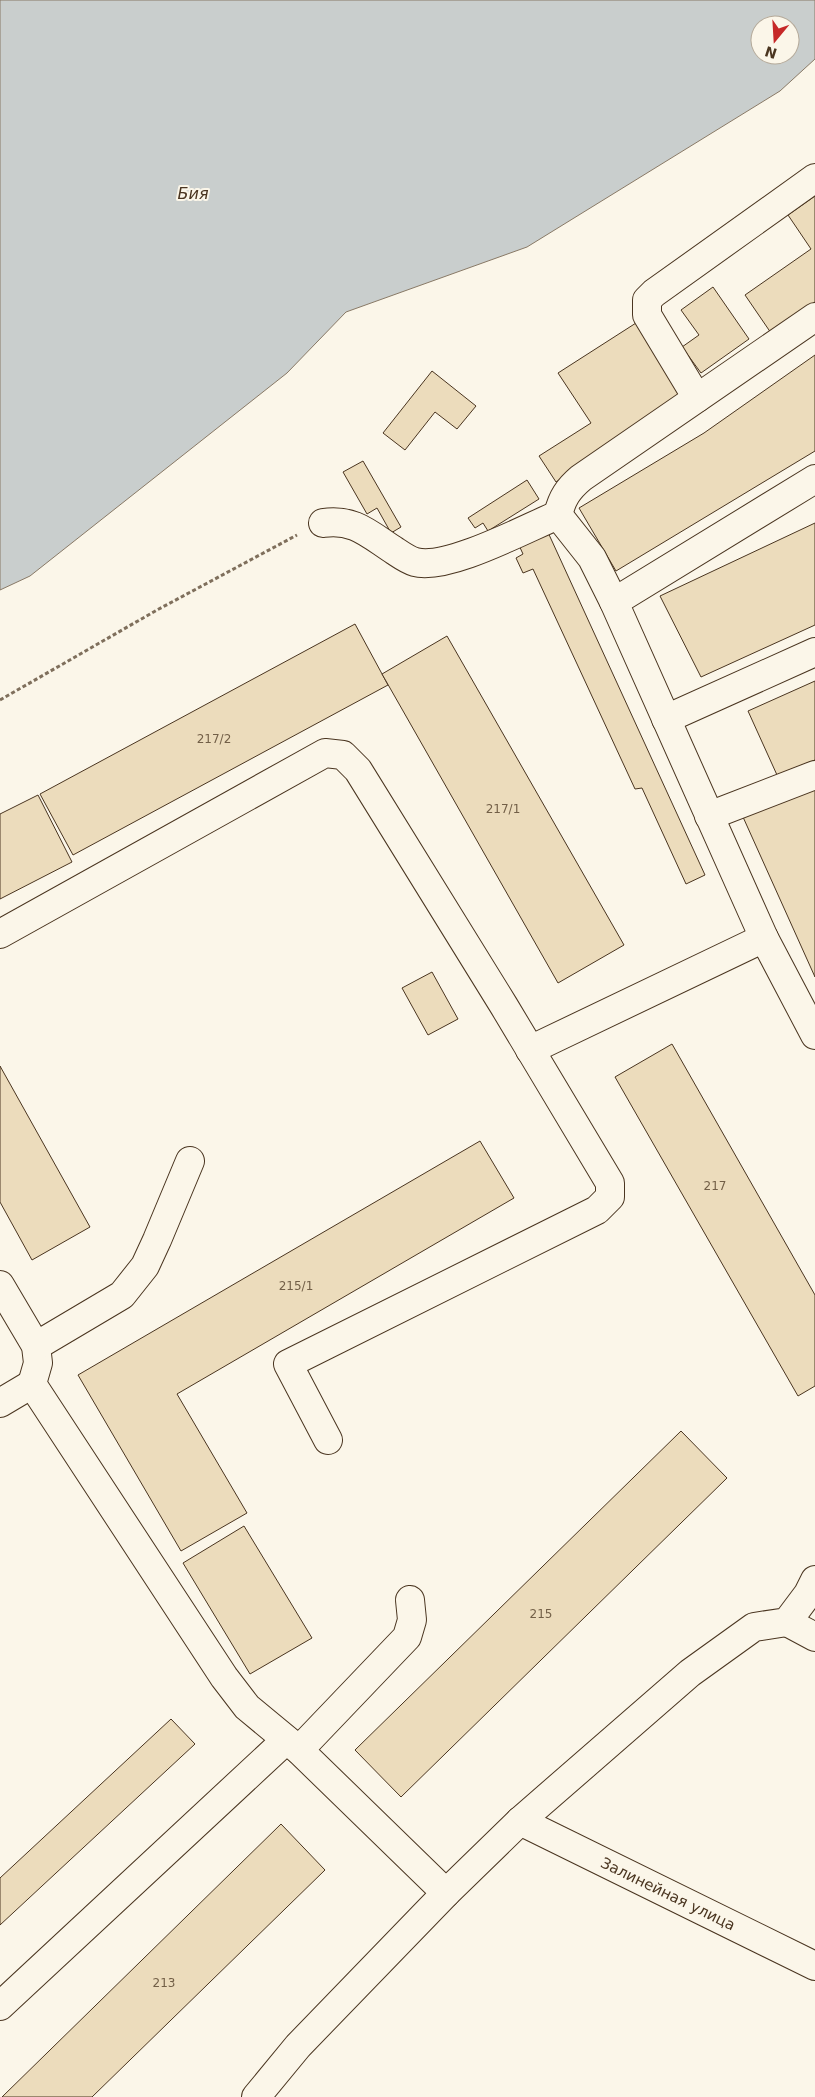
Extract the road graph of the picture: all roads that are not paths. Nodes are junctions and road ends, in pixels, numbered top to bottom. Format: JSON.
{"nodes":[{"id":1,"x":815,"y":178,"type":"edge"},
{"id":2,"x":815,"y":317,"type":"edge"},
{"id":3,"x":698,"y":398,"type":"junction"},
{"id":4,"x":815,"y":479,"type":"edge"},
{"id":5,"x":558,"y":515,"type":"junction"},
{"id":6,"x":323,"y":523,"type":"road end"},
{"id":7,"x":614,"y":602,"type":"junction"},
{"id":8,"x":815,"y":652,"type":"edge"},
{"id":9,"x":666,"y":719,"type":"junction"},
{"id":10,"x":815,"y":775,"type":"edge"},
{"id":11,"x":710,"y":816,"type":"junction"},
{"id":12,"x":0,"y":934,"type":"edge"},
{"id":13,"x":764,"y":938,"type":"junction"},
{"id":14,"x":815,"y":1035,"type":"edge"},
{"id":15,"x":530,"y":1050,"type":"junction"},
{"id":16,"x":190,"y":1160,"type":"dead end"},
{"id":17,"x":0,"y":1285,"type":"edge"},
{"id":18,"x":36,"y":1346,"type":"junction"},
{"id":19,"x":32,"y":1384,"type":"junction"},
{"id":20,"x":0,"y":1402,"type":"edge"},
{"id":21,"x":328,"y":1440,"type":"dead end"},
{"id":22,"x":815,"y":1580,"type":"edge"},
{"id":23,"x":410,"y":1600,"type":"dead end"},
{"id":24,"x":787,"y":1622,"type":"junction"},
{"id":25,"x":815,"y":1637,"type":"edge"},
{"id":26,"x":293,"y":1745,"type":"junction"},
{"id":27,"x":520,"y":1821,"type":"junction"},
{"id":28,"x":446,"y":1893,"type":"junction"},
{"id":29,"x":815,"y":1966,"type":"edge"},
{"id":30,"x":0,"y":2006,"type":"edge"},
{"id":31,"x":256,"y":2097,"type":"edge"}],
"edges":[{"from":1,"to":3,"type":"street"},
{"from":2,"to":3,"type":"street"},
{"from":3,"to":5,"type":"street"},
{"from":4,"to":7,"type":"street"},
{"from":5,"to":6,"type":"street"},
{"from":5,"to":7,"type":"street"},
{"from":7,"to":9,"type":"street"},
{"from":8,"to":9,"type":"street"},
{"from":9,"to":11,"type":"street"},
{"from":10,"to":11,"type":"street"},
{"from":11,"to":13,"type":"street"},
{"from":12,"to":15,"type":"street"},
{"from":13,"to":14,"type":"street"},
{"from":13,"to":15,"type":"street"},
{"from":15,"to":21,"type":"street"},
{"from":16,"to":18,"type":"street"},
{"from":17,"to":18,"type":"street"},
{"from":18,"to":19,"type":"street"},
{"from":19,"to":20,"type":"street"},
{"from":19,"to":26,"type":"street"},
{"from":22,"to":24,"type":"street"},
{"from":23,"to":26,"type":"street"},
{"from":24,"to":25,"type":"street"},
{"from":24,"to":27,"type":"street"},
{"from":26,"to":28,"type":"street"},
{"from":26,"to":30,"type":"street"},
{"from":27,"to":28,"type":"street"},
{"from":27,"to":29,"type":"street","name":"Залинейная улица"},
{"from":28,"to":31,"type":"street"}]}
